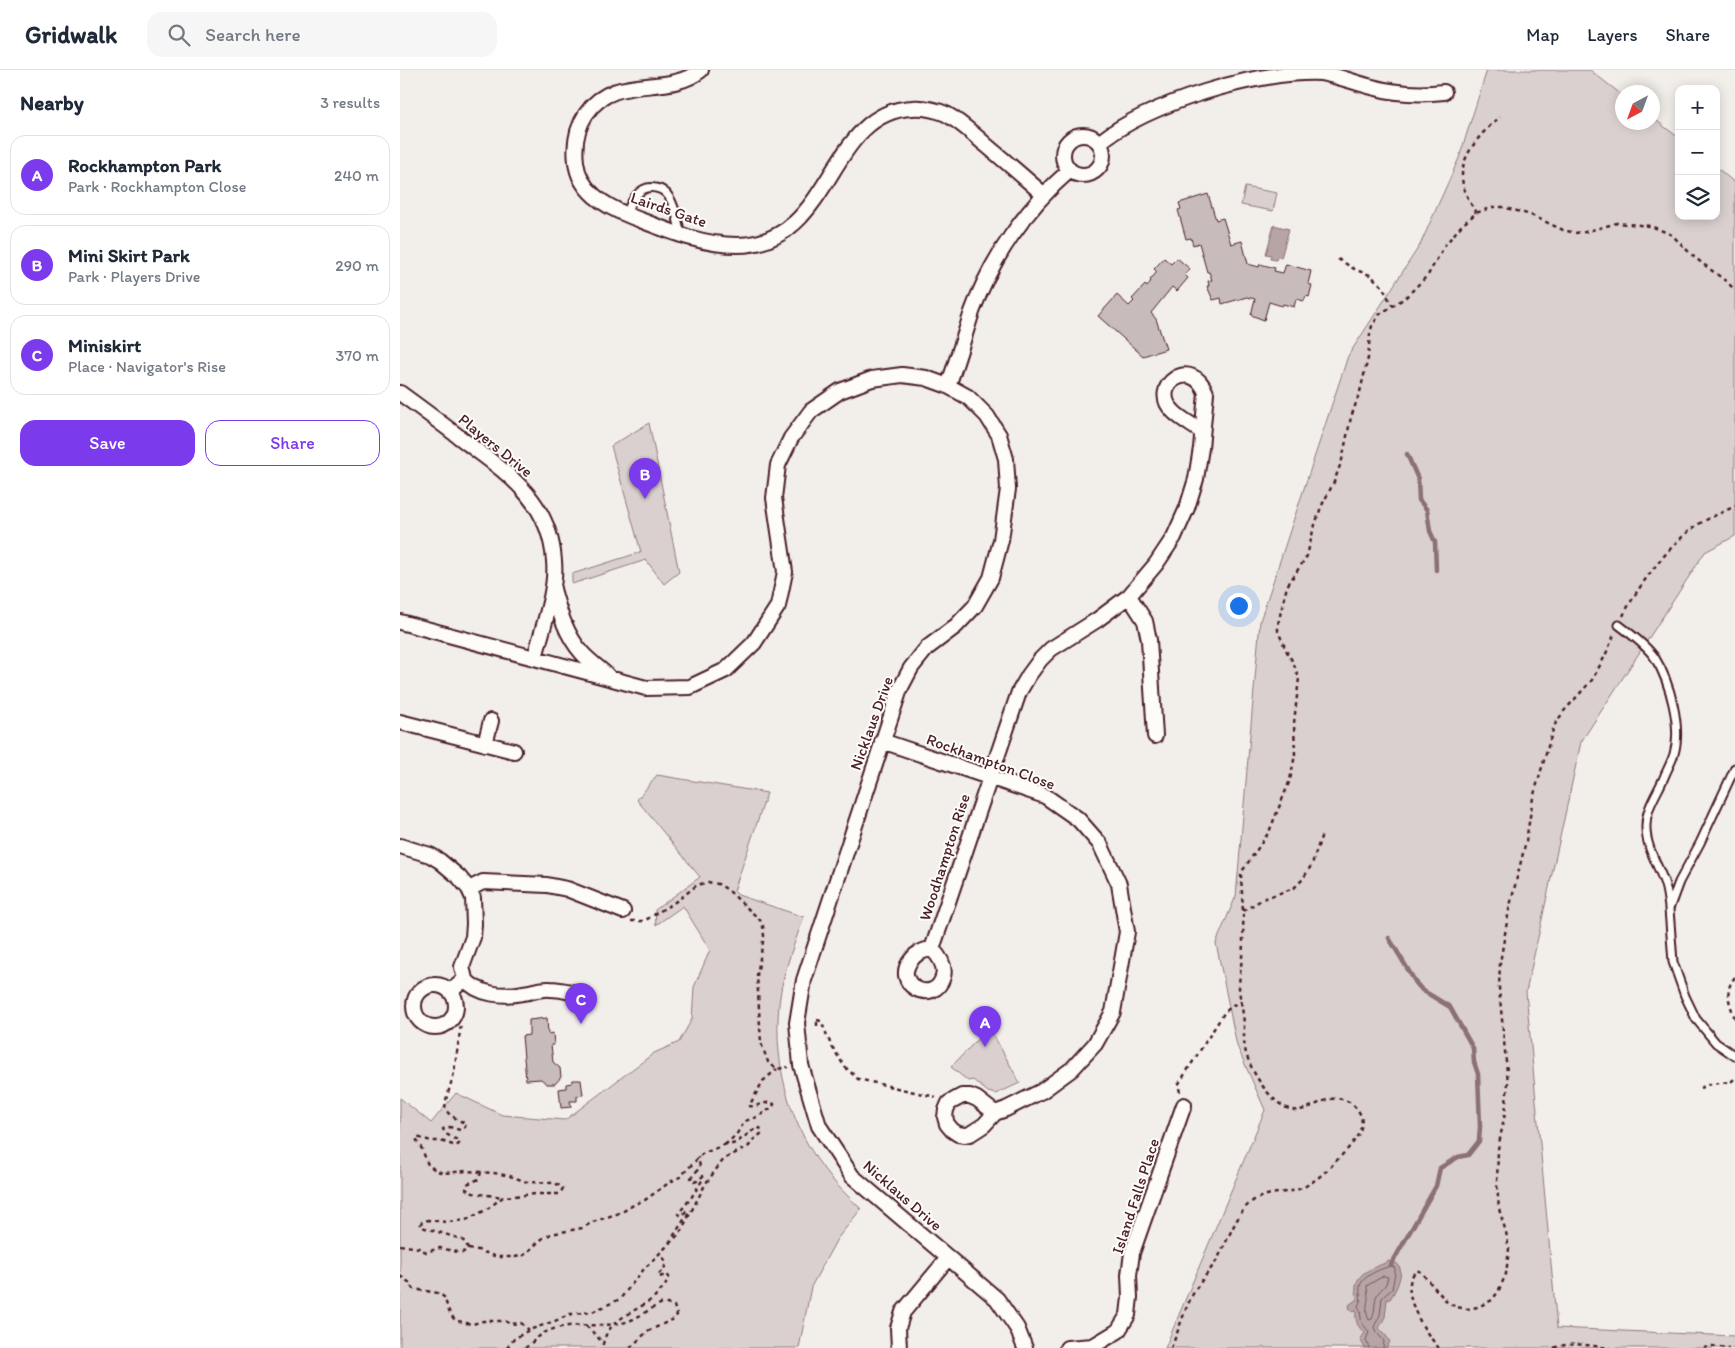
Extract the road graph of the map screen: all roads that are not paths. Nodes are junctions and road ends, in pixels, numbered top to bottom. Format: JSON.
{"nodes":[{"id":1,"x":701,"y":70,"type":"edge"},
{"id":2,"x":1444,"y":92,"type":"dead end"},
{"id":3,"x":1100,"y":142,"type":"junction"},
{"id":4,"x":1069,"y":170,"type":"junction"},
{"id":5,"x":1044,"y":195,"type":"junction"},
{"id":6,"x":626,"y":214,"type":"junction"},
{"id":7,"x":681,"y":235,"type":"junction"},
{"id":8,"x":948,"y":386,"type":"junction"},
{"id":9,"x":400,"y":393,"type":"edge"},
{"id":10,"x":1202,"y":432,"type":"dead end"},
{"id":11,"x":553,"y":588,"type":"junction"},
{"id":12,"x":1129,"y":596,"type":"junction"},
{"id":13,"x":400,"y":622,"type":"edge"},
{"id":14,"x":1619,"y":625,"type":"road end"},
{"id":15,"x":535,"y":658,"type":"junction"},
{"id":16,"x":612,"y":678,"type":"junction"},
{"id":17,"x":491,"y":721,"type":"dead end"},
{"id":18,"x":400,"y":722,"type":"edge"},
{"id":19,"x":1155,"y":736,"type":"dead end"},
{"id":20,"x":882,"y":741,"type":"junction"},
{"id":21,"x":485,"y":744,"type":"junction"},
{"id":22,"x":514,"y":752,"type":"dead end"},
{"id":23,"x":1735,"y":768,"type":"edge"},
{"id":24,"x":989,"y":776,"type":"junction"},
{"id":25,"x":400,"y":846,"type":"edge"},
{"id":26,"x":468,"y":889,"type":"junction"},
{"id":27,"x":1670,"y":909,"type":"junction"},
{"id":28,"x":623,"y":915,"type":"road end"},
{"id":29,"x":932,"y":949,"type":"dead end"},
{"id":30,"x":464,"y":979,"type":"junction"},
{"id":31,"x":450,"y":990,"type":"junction"},
{"id":32,"x":581,"y":994,"type":"dead end"},
{"id":33,"x":1735,"y":1056,"type":"edge"},
{"id":34,"x":1184,"y":1105,"type":"road end"},
{"id":35,"x":994,"y":1113,"type":"dead end"},
{"id":36,"x":948,"y":1258,"type":"junction"},
{"id":37,"x":899,"y":1348,"type":"edge"},
{"id":38,"x":1025,"y":1348,"type":"edge"},
{"id":39,"x":1067,"y":1348,"type":"edge"}],
"edges":[{"from":1,"to":6,"type":"street","name":"Lairds Gate"},
{"from":2,"to":3,"type":"street"},
{"from":3,"to":4,"type":"street"},
{"from":3,"to":4,"type":"street"},
{"from":4,"to":5,"type":"street"},
{"from":5,"to":7,"type":"street","name":"Lairds Gate"},
{"from":5,"to":8,"type":"street"},
{"from":6,"to":7,"type":"street","name":"Lairds Gate"},
{"from":6,"to":7,"type":"lane"},
{"from":8,"to":16,"type":"street","name":"Nicklaus Drive"},
{"from":8,"to":20,"type":"street","name":"Nicklaus Drive"},
{"from":9,"to":11,"type":"street","name":"Players Drive"},
{"from":10,"to":12,"type":"street","name":"Woodhampton Rise"},
{"from":11,"to":15,"type":"street","name":"Players Drive"},
{"from":11,"to":16,"type":"street","name":"Nicklaus Drive"},
{"from":12,"to":19,"type":"street"},
{"from":12,"to":24,"type":"street","name":"Woodhampton Rise"},
{"from":13,"to":15,"type":"street","name":"Nicklaus Drive"},
{"from":14,"to":27,"type":"lane"},
{"from":15,"to":16,"type":"street","name":"Nicklaus Drive"},
{"from":17,"to":21,"type":"street"},
{"from":18,"to":21,"type":"street"},
{"from":20,"to":24,"type":"street","name":"Rockhampton Close"},
{"from":20,"to":36,"type":"street","name":"Nicklaus Drive"},
{"from":21,"to":22,"type":"street"},
{"from":23,"to":27,"type":"lane"},
{"from":24,"to":29,"type":"street","name":"Woodhampton Rise"},
{"from":24,"to":35,"type":"street","name":"Rockhampton Close"},
{"from":25,"to":26,"type":"street"},
{"from":26,"to":28,"type":"street"},
{"from":26,"to":30,"type":"street"},
{"from":27,"to":33,"type":"lane"},
{"from":30,"to":31,"type":"street"},
{"from":30,"to":32,"type":"street"},
{"from":31,"to":31,"type":"street"},
{"from":34,"to":39,"type":"street","name":"Island Falls Place"},
{"from":36,"to":37,"type":"street"},
{"from":36,"to":38,"type":"street","name":"Nicklaus Drive"}]}
